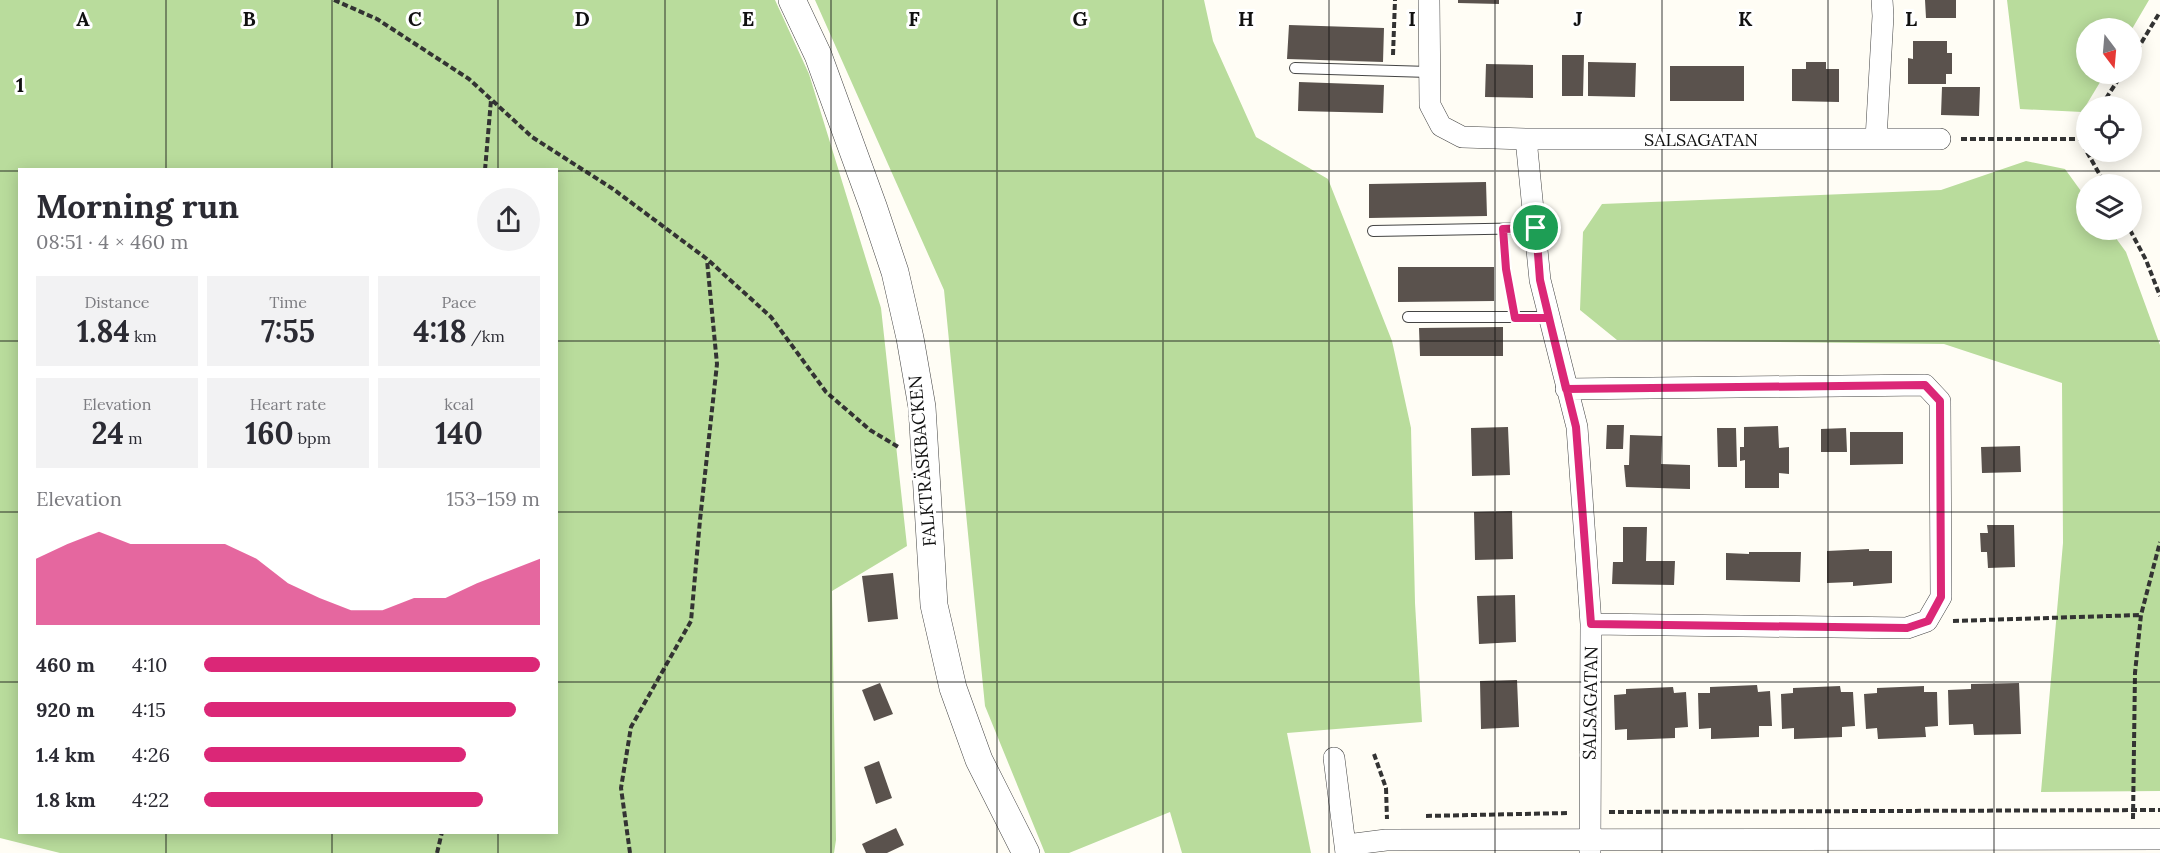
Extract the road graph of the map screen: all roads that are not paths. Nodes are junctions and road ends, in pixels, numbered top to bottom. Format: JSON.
{"nodes":[{"id":1,"x":792,"y":0,"type":"edge"},
{"id":2,"x":1429,"y":0,"type":"edge"},
{"id":3,"x":1882,"y":0,"type":"edge"},
{"id":4,"x":1295,"y":68,"type":"dead end"},
{"id":5,"x":1429,"y":72,"type":"junction"},
{"id":6,"x":1526,"y":139,"type":"junction"},
{"id":7,"x":1876,"y":139,"type":"junction"},
{"id":8,"x":1940,"y":140,"type":"road end"},
{"id":9,"x":1536,"y":228,"type":"junction"},
{"id":10,"x":1373,"y":231,"type":"dead end"},
{"id":11,"x":1408,"y":317,"type":"dead end"},
{"id":12,"x":1549,"y":318,"type":"junction"},
{"id":13,"x":1566,"y":389,"type":"junction"},
{"id":14,"x":1591,"y":624,"type":"junction"},
{"id":15,"x":1334,"y":758,"type":"dead end"},
{"id":16,"x":2160,"y":840,"type":"edge"},
{"id":17,"x":1590,"y":846,"type":"edge"},
{"id":18,"x":1346,"y":849,"type":"edge"},
{"id":19,"x":1026,"y":853,"type":"edge"}],
"edges":[{"from":1,"to":19,"type":"street","name":"FALKTRÄSKBACKEN"},
{"from":2,"to":5,"type":"street","name":"SALSAGATAN"},
{"from":3,"to":7,"type":"street"},
{"from":4,"to":5,"type":"lane"},
{"from":5,"to":6,"type":"street","name":"SALSAGATAN"},
{"from":6,"to":7,"type":"street","name":"SALSAGATAN"},
{"from":6,"to":9,"type":"street","name":"SALSAGATAN"},
{"from":7,"to":8,"type":"street","name":"SALSAGATAN"},
{"from":9,"to":10,"type":"lane"},
{"from":9,"to":12,"type":"street","name":"SALSAGATAN"},
{"from":11,"to":12,"type":"lane"},
{"from":12,"to":13,"type":"street","name":"SALSAGATAN"},
{"from":13,"to":14,"type":"street","name":"SALSAGATAN"},
{"from":13,"to":14,"type":"street"},
{"from":14,"to":17,"type":"street","name":"SALSAGATAN"},
{"from":15,"to":18,"type":"street"},
{"from":16,"to":17,"type":"street"},
{"from":17,"to":18,"type":"street"}]}
